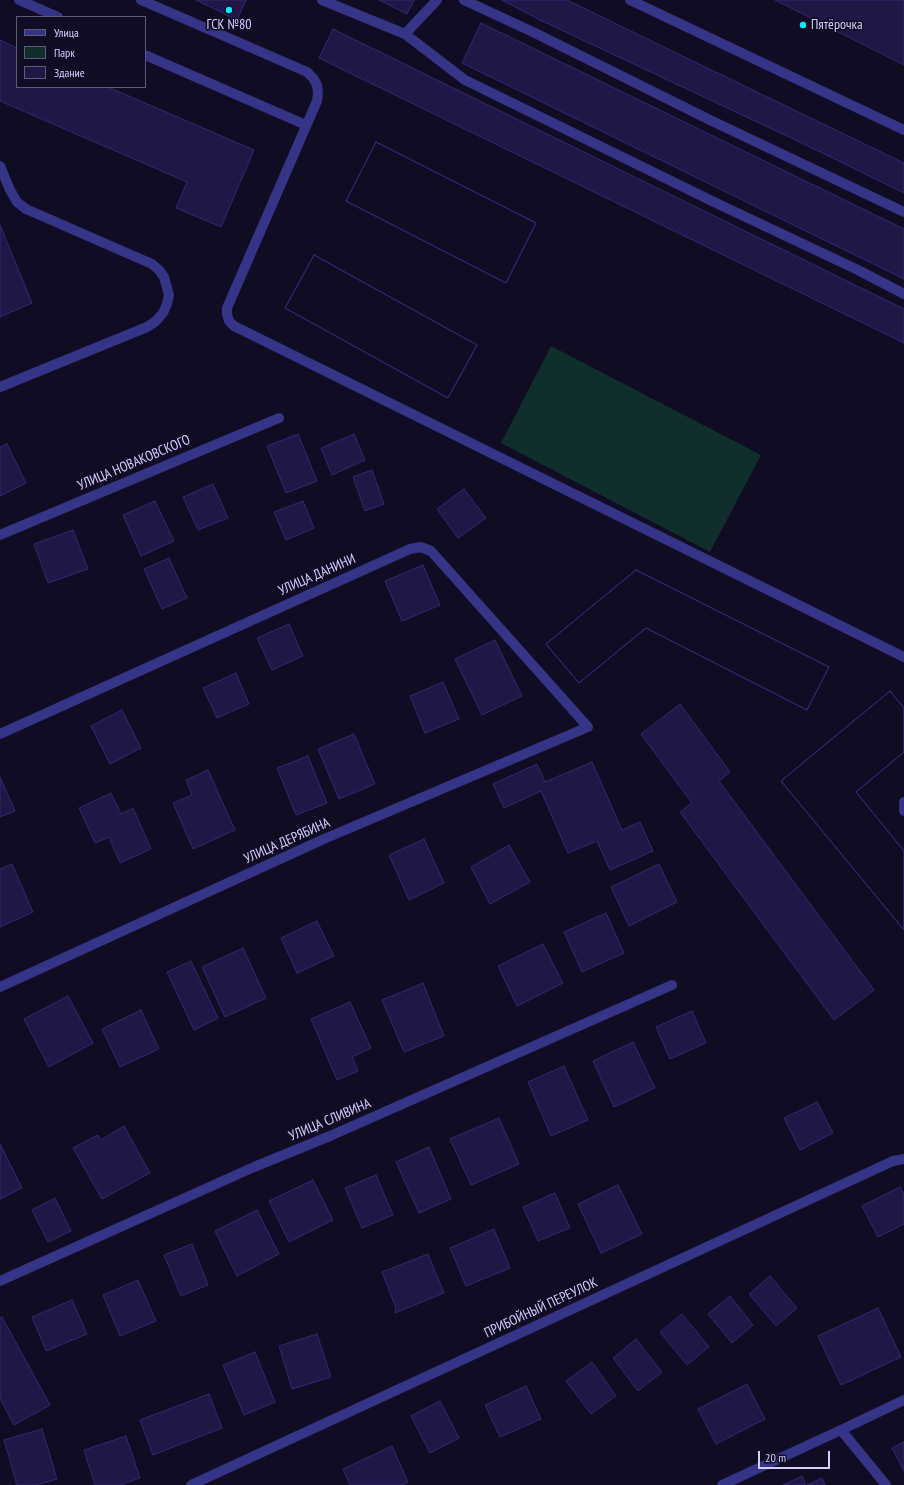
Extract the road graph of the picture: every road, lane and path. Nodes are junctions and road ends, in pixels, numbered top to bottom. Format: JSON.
{"nodes":[{"id":1,"x":19,"y":0,"type":"edge"},
{"id":2,"x":140,"y":0,"type":"edge"},
{"id":3,"x":322,"y":0,"type":"edge"},
{"id":4,"x":437,"y":0,"type":"edge"},
{"id":5,"x":464,"y":0,"type":"edge"},
{"id":6,"x":630,"y":0,"type":"edge"},
{"id":7,"x":56,"y":16,"type":"edge"},
{"id":8,"x":405,"y":34,"type":"junction"},
{"id":9,"x":146,"y":55,"type":"edge"},
{"id":10,"x":306,"y":125,"type":"junction"},
{"id":11,"x":904,"y":130,"type":"edge"},
{"id":12,"x":0,"y":166,"type":"edge"},
{"id":13,"x":904,"y":212,"type":"edge"},
{"id":14,"x":904,"y":294,"type":"edge"},
{"id":15,"x":0,"y":387,"type":"edge"},
{"id":16,"x":280,"y":418,"type":"dead end"},
{"id":17,"x":0,"y":534,"type":"edge"},
{"id":18,"x":904,"y":657,"type":"edge"},
{"id":19,"x":588,"y":727,"type":"joint"},
{"id":20,"x":0,"y":734,"type":"edge"},
{"id":21,"x":904,"y":802,"type":"edge"},
{"id":22,"x":904,"y":811,"type":"edge"},
{"id":23,"x":672,"y":985,"type":"dead end"},
{"id":24,"x":0,"y":987,"type":"edge"},
{"id":25,"x":904,"y":1159,"type":"edge"},
{"id":26,"x":0,"y":1281,"type":"edge"},
{"id":27,"x":904,"y":1400,"type":"edge"},
{"id":28,"x":841,"y":1430,"type":"junction"},
{"id":29,"x":191,"y":1485,"type":"edge"},
{"id":30,"x":722,"y":1485,"type":"edge"},
{"id":31,"x":886,"y":1485,"type":"edge"}],
"edges":[{"from":1,"to":7,"type":"street"},
{"from":2,"to":10,"type":"street"},
{"from":3,"to":8,"type":"street"},
{"from":4,"to":8,"type":"street"},
{"from":5,"to":13,"type":"street"},
{"from":6,"to":11,"type":"street"},
{"from":8,"to":14,"type":"street"},
{"from":9,"to":10,"type":"street"},
{"from":10,"to":18,"type":"street"},
{"from":12,"to":15,"type":"street"},
{"from":16,"to":17,"type":"street","name":"УЛИЦА НОВАКОВСКОГО"},
{"from":19,"to":20,"type":"street","name":"УЛИЦА ДАНИНИ"},
{"from":19,"to":24,"type":"street","name":"УЛИЦА ДЕРЯБИНА"},
{"from":21,"to":22,"type":"street"},
{"from":23,"to":26,"type":"street","name":"УЛИЦА СЛИВИНА"},
{"from":25,"to":29,"type":"street","name":"ПРИБОЙНЫЙ ПЕРЕУЛОК"},
{"from":27,"to":28,"type":"street"},
{"from":28,"to":30,"type":"street"},
{"from":28,"to":31,"type":"street"}]}
